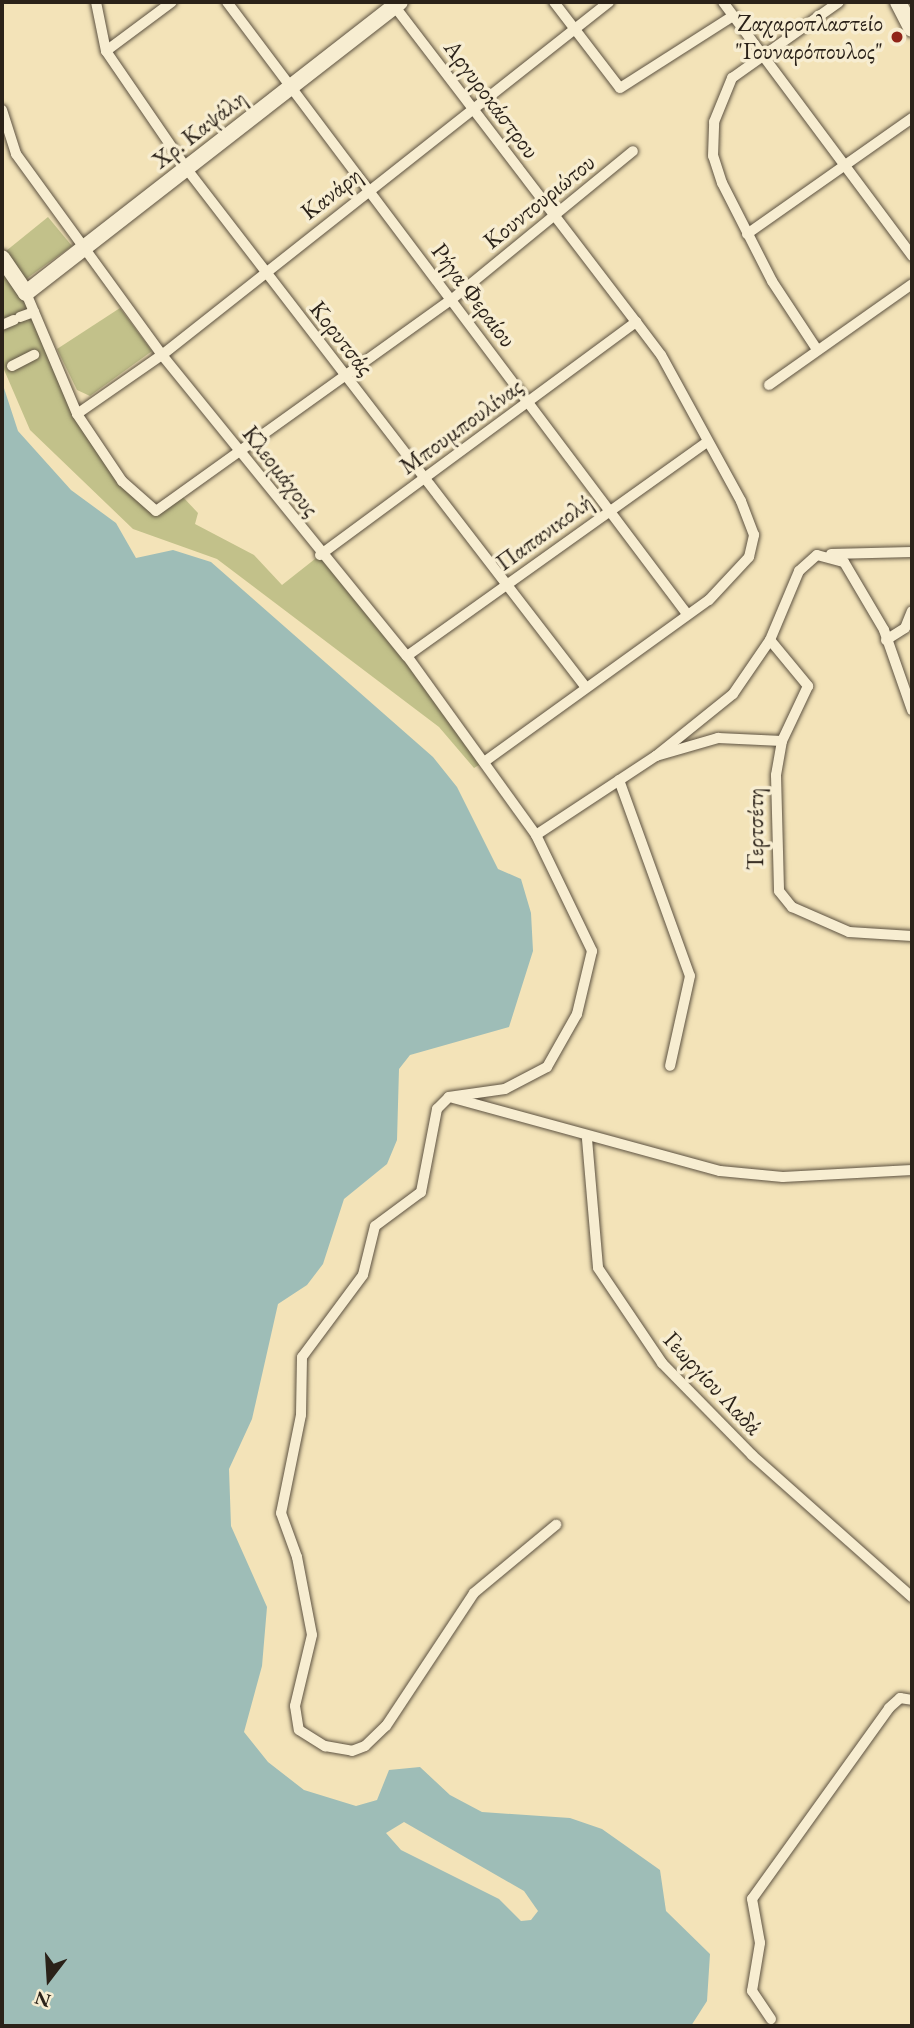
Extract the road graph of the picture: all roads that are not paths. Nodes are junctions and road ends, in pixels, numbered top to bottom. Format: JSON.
{"nodes":[{"id":1,"x":96,"y":2,"type":"edge"},
{"id":2,"x":172,"y":2,"type":"edge"},
{"id":3,"x":227,"y":2,"type":"edge"},
{"id":4,"x":554,"y":2,"type":"edge"},
{"id":5,"x":609,"y":2,"type":"edge"},
{"id":6,"x":723,"y":2,"type":"edge"},
{"id":7,"x":839,"y":2,"type":"edge"},
{"id":8,"x":395,"y":3,"type":"edge"},
{"id":9,"x":905,"y":7,"type":"edge"},
{"id":10,"x":733,"y":16,"type":"junction"},
{"id":11,"x":575,"y":28,"type":"junction"},
{"id":12,"x":912,"y":29,"type":"edge"},
{"id":13,"x":106,"y":51,"type":"junction"},
{"id":14,"x":760,"y":57,"type":"junction"},
{"id":15,"x":289,"y":89,"type":"junction"},
{"id":16,"x":473,"y":106,"type":"junction"},
{"id":17,"x":2,"y":110,"type":"edge"},
{"id":18,"x":912,"y":118,"type":"edge"},
{"id":19,"x":4,"y":139,"type":"edge"},
{"id":20,"x":634,"y":150,"type":"dead end"},
{"id":21,"x":847,"y":164,"type":"junction"},
{"id":22,"x":186,"y":168,"type":"junction"},
{"id":23,"x":369,"y":191,"type":"junction"},
{"id":24,"x":553,"y":217,"type":"junction"},
{"id":25,"x":747,"y":234,"type":"junction"},
{"id":26,"x":85,"y":247,"type":"junction"},
{"id":27,"x":912,"y":256,"type":"edge"},
{"id":28,"x":2,"y":258,"type":"edge"},
{"id":29,"x":264,"y":272,"type":"junction"},
{"id":30,"x":912,"y":284,"type":"edge"},
{"id":31,"x":26,"y":293,"type":"junction"},
{"id":32,"x":451,"y":300,"type":"junction"},
{"id":33,"x":34,"y":312,"type":"junction"},
{"id":34,"x":2,"y":325,"type":"edge"},
{"id":35,"x":631,"y":326,"type":"junction"},
{"id":36,"x":816,"y":348,"type":"junction"},
{"id":37,"x":34,"y":355,"type":"dead end"},
{"id":38,"x":162,"y":355,"type":"junction"},
{"id":39,"x":12,"y":366,"type":"dead end"},
{"id":40,"x":344,"y":375,"type":"junction"},
{"id":41,"x":769,"y":385,"type":"dead end"},
{"id":42,"x":529,"y":403,"type":"junction"},
{"id":43,"x":77,"y":414,"type":"junction"},
{"id":44,"x":706,"y":442,"type":"junction"},
{"id":45,"x":240,"y":452,"type":"junction"},
{"id":46,"x":425,"y":478,"type":"junction"},
{"id":47,"x":611,"y":510,"type":"junction"},
{"id":48,"x":912,"y":552,"type":"edge"},
{"id":49,"x":831,"y":554,"type":"junction"},
{"id":50,"x":320,"y":555,"type":"junction"},
{"id":51,"x":504,"y":586,"type":"junction"},
{"id":52,"x":912,"y":611,"type":"edge"},
{"id":53,"x":687,"y":614,"type":"junction"},
{"id":54,"x":770,"y":640,"type":"junction"},
{"id":55,"x":886,"y":640,"type":"junction"},
{"id":56,"x":407,"y":656,"type":"junction"},
{"id":57,"x":584,"y":685,"type":"junction"},
{"id":58,"x":912,"y":710,"type":"edge"},
{"id":59,"x":782,"y":741,"type":"junction"},
{"id":60,"x":656,"y":756,"type":"junction"},
{"id":61,"x":484,"y":762,"type":"junction"},
{"id":62,"x":619,"y":780,"type":"junction"},
{"id":63,"x":537,"y":835,"type":"junction"},
{"id":64,"x":912,"y":936,"type":"edge"},
{"id":65,"x":670,"y":1066,"type":"dead end"},
{"id":66,"x":449,"y":1097,"type":"junction"},
{"id":67,"x":587,"y":1139,"type":"junction"},
{"id":68,"x":912,"y":1170,"type":"edge"},
{"id":69,"x":556,"y":1525,"type":"dead end"},
{"id":70,"x":912,"y":1597,"type":"edge"},
{"id":71,"x":912,"y":1700,"type":"edge"},
{"id":72,"x":771,"y":2019,"type":"dead end"}],
"edges":[{"from":1,"to":13,"type":"street","name":"Κορυτσάς"},
{"from":2,"to":13,"type":"street"},
{"from":3,"to":15,"type":"street","name":"Ρήγα Φεραίου"},
{"from":4,"to":11,"type":"street"},
{"from":5,"to":11,"type":"street","name":"Κανάρη"},
{"from":6,"to":10,"type":"street"},
{"from":7,"to":14,"type":"street"},
{"from":8,"to":15,"type":"street","name":"Χρ. Καψάλη"},
{"from":8,"to":16,"type":"street","name":"Αργυροκάστρου"},
{"from":9,"to":12,"type":"street"},
{"from":10,"to":11,"type":"street"},
{"from":10,"to":14,"type":"street"},
{"from":11,"to":16,"type":"street","name":"Κανάρη"},
{"from":13,"to":22,"type":"street","name":"Κορυτσάς"},
{"from":14,"to":21,"type":"street"},
{"from":14,"to":25,"type":"street"},
{"from":15,"to":22,"type":"street","name":"Χρ. Καψάλη"},
{"from":15,"to":23,"type":"street","name":"Ρήγα Φεραίου"},
{"from":16,"to":23,"type":"street","name":"Κανάρη"},
{"from":16,"to":24,"type":"street","name":"Αργυροκάστρου"},
{"from":17,"to":19,"type":"street","name":"Κλεομάχους"},
{"from":18,"to":21,"type":"street"},
{"from":19,"to":26,"type":"street","name":"Κλεομάχους"},
{"from":20,"to":24,"type":"street","name":"Κουντουριώτου"},
{"from":21,"to":25,"type":"street"},
{"from":21,"to":27,"type":"street"},
{"from":22,"to":26,"type":"street","name":"Χρ. Καψάλη"},
{"from":22,"to":29,"type":"street","name":"Κορυτσάς"},
{"from":23,"to":29,"type":"street","name":"Κανάρη"},
{"from":23,"to":32,"type":"street","name":"Ρήγα Φεραίου"},
{"from":24,"to":32,"type":"street","name":"Κουντουριώτου"},
{"from":24,"to":35,"type":"street","name":"Αργυροκάστρου"},
{"from":25,"to":36,"type":"street"},
{"from":26,"to":31,"type":"street","name":"Χρ. Καψάλη"},
{"from":26,"to":38,"type":"street","name":"Κλεομάχους"},
{"from":28,"to":31,"type":"street"},
{"from":29,"to":38,"type":"street","name":"Κανάρη"},
{"from":29,"to":40,"type":"street","name":"Κορυτσάς"},
{"from":30,"to":36,"type":"street"},
{"from":31,"to":33,"type":"street"},
{"from":32,"to":40,"type":"street","name":"Κουντουριώτου"},
{"from":32,"to":42,"type":"street","name":"Ρήγα Φεραίου"},
{"from":33,"to":34,"type":"street"},
{"from":33,"to":43,"type":"street"},
{"from":35,"to":42,"type":"street","name":"Μπουμπουλίνας"},
{"from":35,"to":44,"type":"street","name":"Αργυροκάστρου"},
{"from":36,"to":41,"type":"street"},
{"from":37,"to":39,"type":"street"},
{"from":38,"to":43,"type":"street","name":"Κανάρη"},
{"from":38,"to":45,"type":"street","name":"Κλεομάχους"},
{"from":40,"to":45,"type":"street","name":"Κουντουριώτου"},
{"from":40,"to":46,"type":"street","name":"Κορυτσάς"},
{"from":42,"to":46,"type":"street","name":"Μπουμπουλίνας"},
{"from":42,"to":47,"type":"street","name":"Ρήγα Φεραίου"},
{"from":43,"to":45,"type":"street","name":"Κουντουριώτου"},
{"from":44,"to":47,"type":"street","name":"Παπανικολή"},
{"from":44,"to":53,"type":"street","name":"Αργυροκάστρου"},
{"from":45,"to":50,"type":"street","name":"Κλεομάχους"},
{"from":46,"to":50,"type":"street","name":"Μπουμπουλίνας"},
{"from":46,"to":51,"type":"street","name":"Κορυτσάς"},
{"from":47,"to":51,"type":"street","name":"Παπανικολή"},
{"from":47,"to":53,"type":"street","name":"Ρήγα Φεραίου"},
{"from":48,"to":49,"type":"street"},
{"from":49,"to":54,"type":"street"},
{"from":49,"to":55,"type":"street"},
{"from":50,"to":56,"type":"street","name":"Κλεομάχους"},
{"from":51,"to":56,"type":"street","name":"Παπανικολή"},
{"from":51,"to":57,"type":"street","name":"Κορυτσάς"},
{"from":52,"to":55,"type":"street"},
{"from":53,"to":57,"type":"street","name":"Αργυροκάστρου"},
{"from":54,"to":59,"type":"street","name":"Τερτσέτη"},
{"from":54,"to":60,"type":"street"},
{"from":55,"to":58,"type":"street"},
{"from":56,"to":61,"type":"street","name":"Κλεομάχους"},
{"from":57,"to":61,"type":"street","name":"Αργυροκάστρου"},
{"from":59,"to":60,"type":"street"},
{"from":59,"to":64,"type":"street","name":"Τερτσέτη"},
{"from":60,"to":62,"type":"street"},
{"from":61,"to":63,"type":"street","name":"Κλεομάχους"},
{"from":62,"to":63,"type":"street"},
{"from":62,"to":65,"type":"street"},
{"from":63,"to":66,"type":"street","name":"Κλεομάχους"},
{"from":66,"to":67,"type":"street"},
{"from":66,"to":69,"type":"street"},
{"from":67,"to":68,"type":"street"},
{"from":67,"to":70,"type":"street","name":"Γεωργίου Λαδά"},
{"from":71,"to":72,"type":"street"}]}
